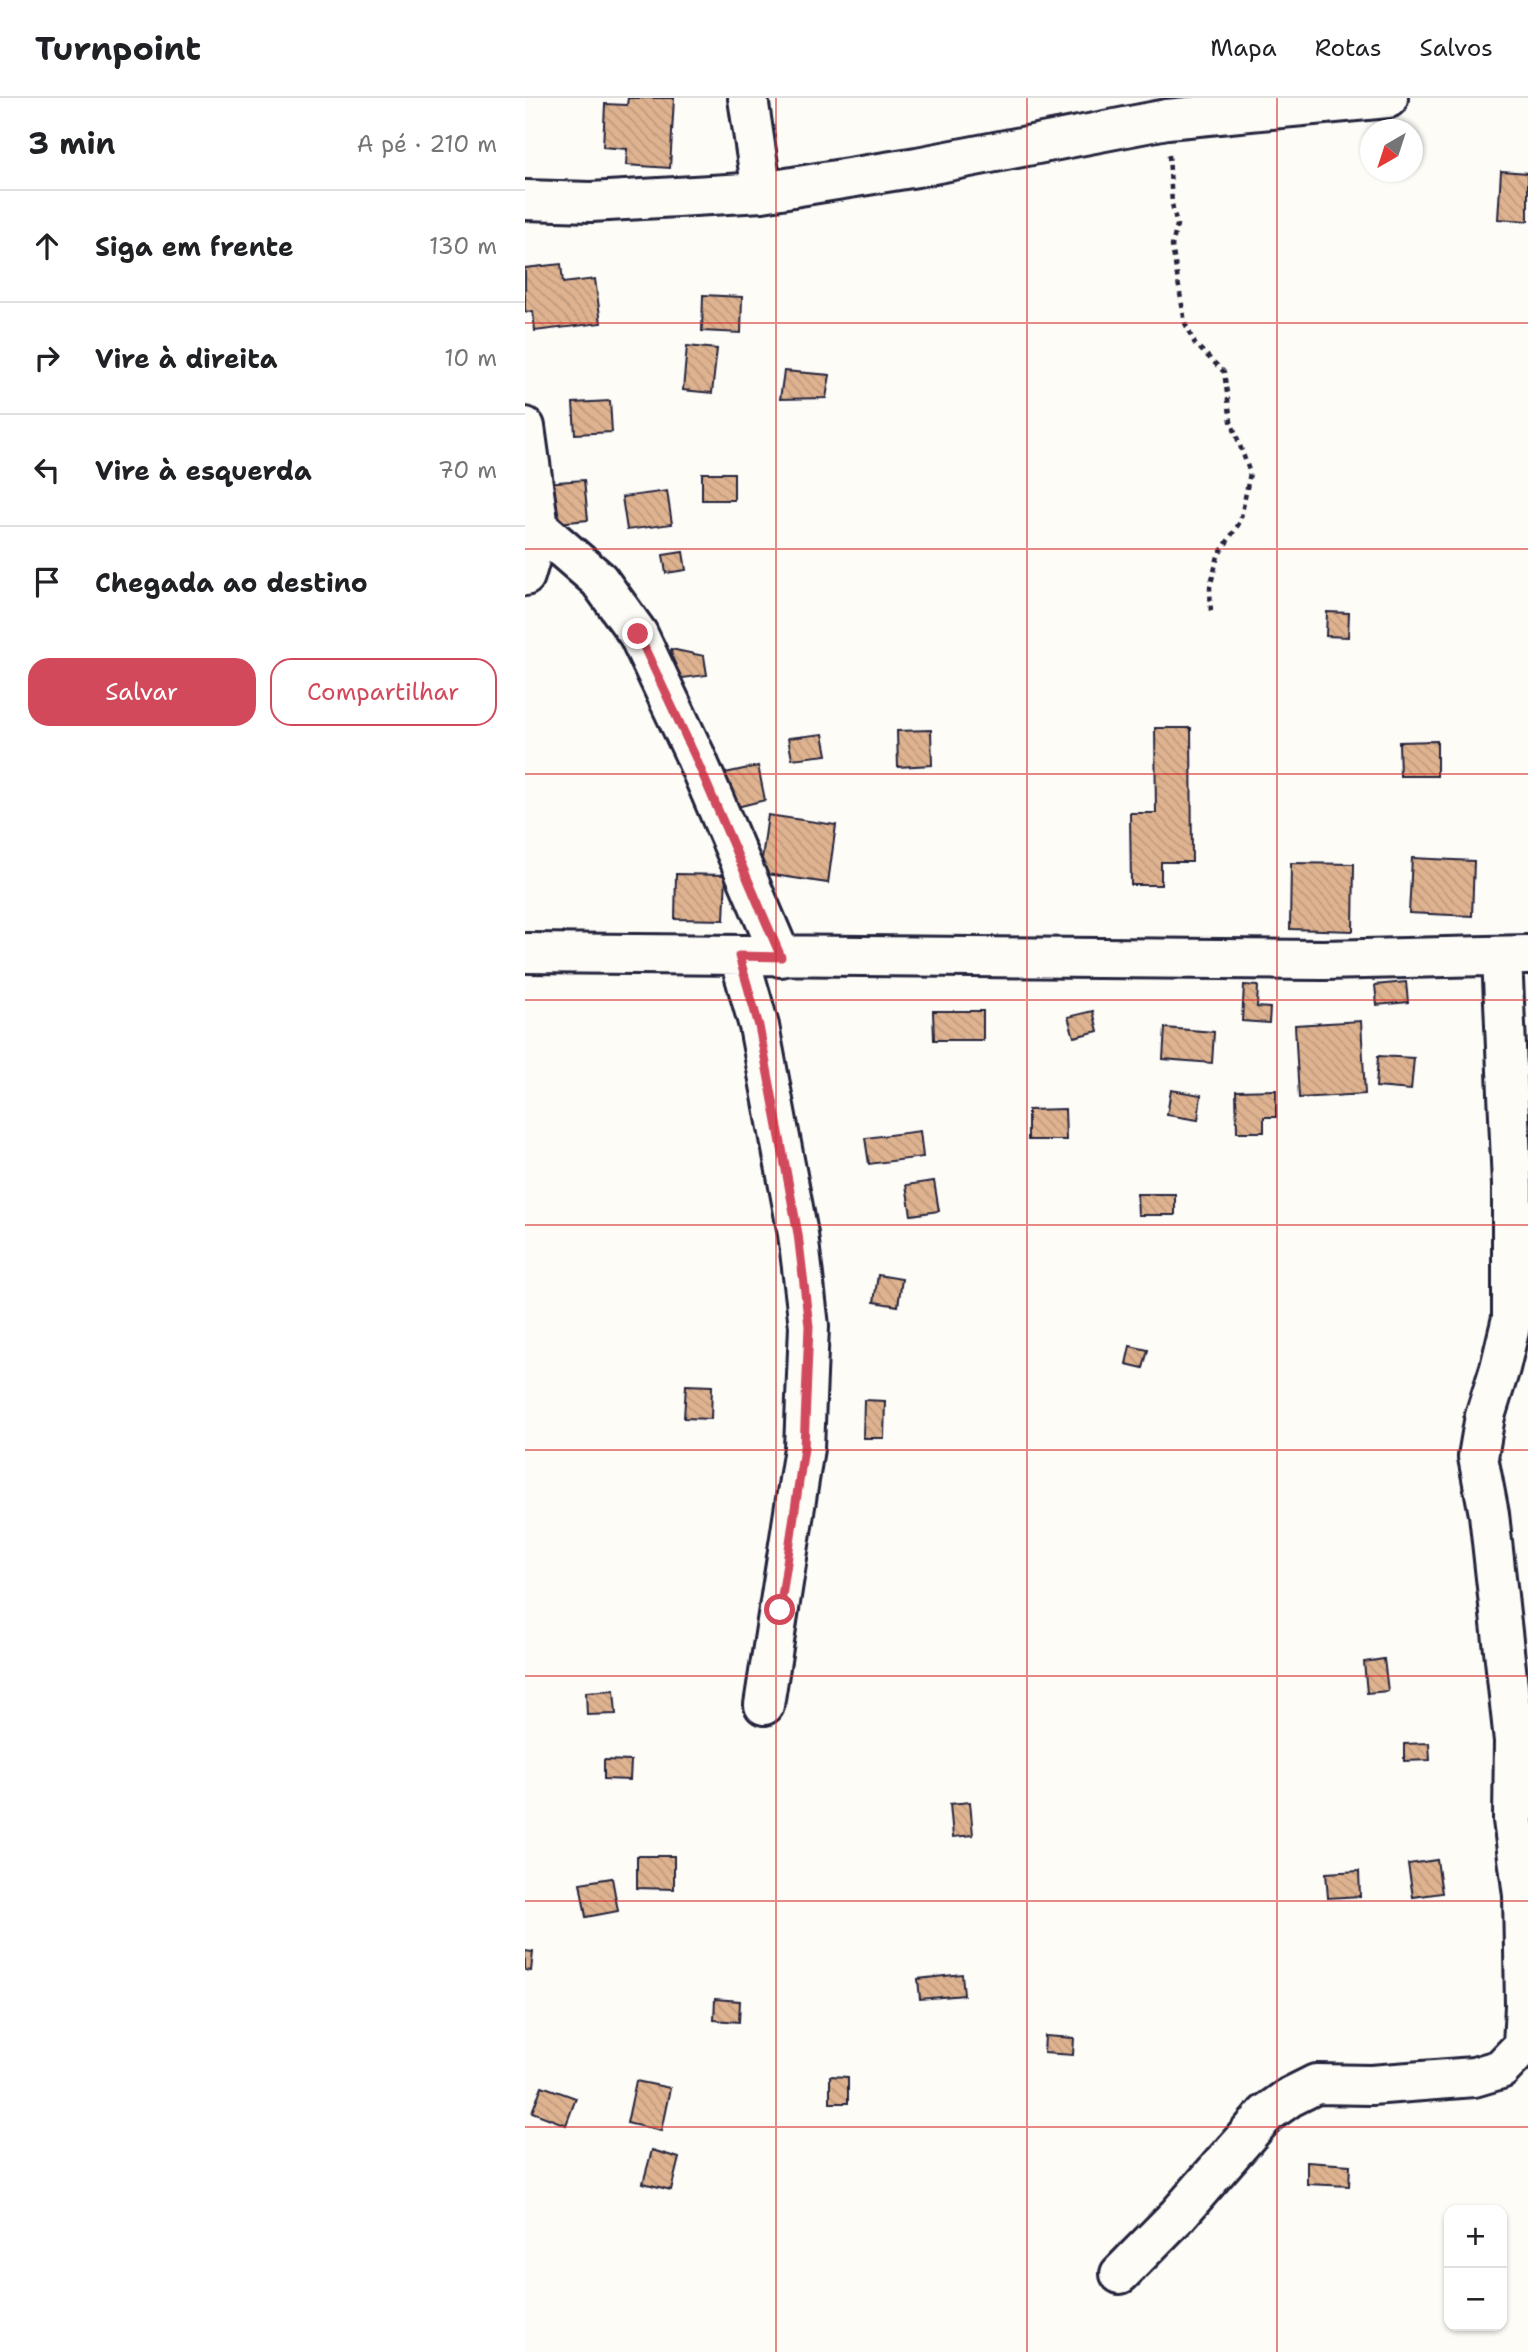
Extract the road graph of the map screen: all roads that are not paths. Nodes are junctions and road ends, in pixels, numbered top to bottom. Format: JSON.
{"nodes":[{"id":1,"x":748,"y":98,"type":"edge"},
{"id":2,"x":1388,"y":98,"type":"edge"},
{"id":3,"x":762,"y":191,"type":"junction"},
{"id":4,"x":525,"y":200,"type":"edge"},
{"id":5,"x":525,"y":427,"type":"edge"},
{"id":6,"x":539,"y":528,"type":"junction"},
{"id":7,"x":525,"y":576,"type":"edge"},
{"id":8,"x":525,"y":953,"type":"edge"},
{"id":9,"x":739,"y":956,"type":"junction"},
{"id":10,"x":1515,"y":956,"type":"edge"},
{"id":11,"x":781,"y":957,"type":"junction"},
{"id":12,"x":764,"y":1705,"type":"dead end"},
{"id":13,"x":1120,"y":2274,"type":"dead end"}],
"edges":[{"from":1,"to":3,"type":"street"},
{"from":2,"to":3,"type":"street"},
{"from":3,"to":4,"type":"street"},
{"from":5,"to":6,"type":"street"},
{"from":6,"to":7,"type":"street"},
{"from":6,"to":11,"type":"street"},
{"from":8,"to":9,"type":"street"},
{"from":9,"to":11,"type":"street"},
{"from":9,"to":12,"type":"street"},
{"from":10,"to":11,"type":"street"},
{"from":10,"to":13,"type":"street"}]}
